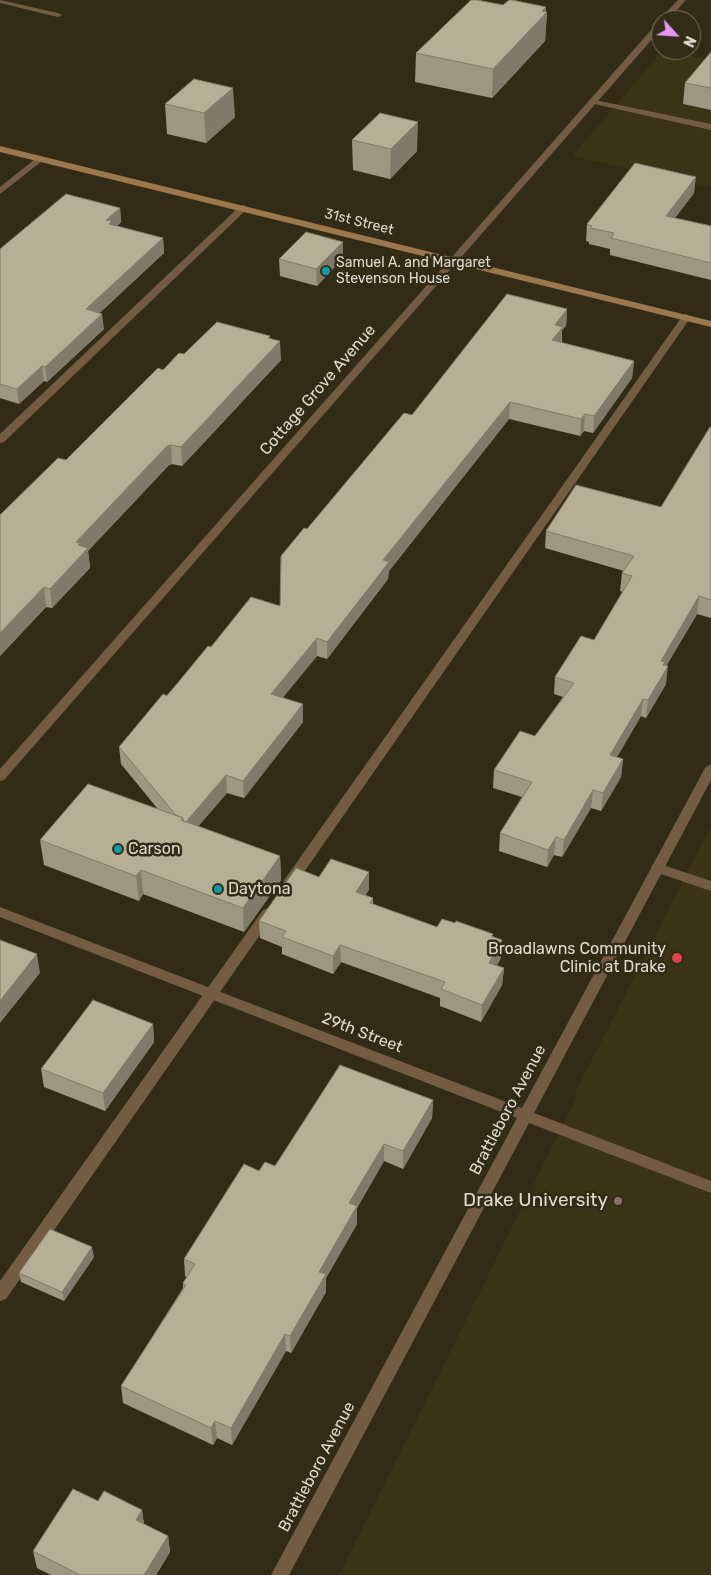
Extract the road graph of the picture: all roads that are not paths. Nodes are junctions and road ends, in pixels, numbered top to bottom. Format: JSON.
{"nodes":[{"id":1,"x":682,"y":0,"type":"edge"},
{"id":2,"x":0,"y":1,"type":"edge"},
{"id":3,"x":673,"y":10,"type":"edge"},
{"id":4,"x":58,"y":15,"type":"dead end"},
{"id":5,"x":651,"y":35,"type":"edge"},
{"id":6,"x":593,"y":101,"type":"junction"},
{"id":7,"x":711,"y":127,"type":"edge"},
{"id":8,"x":0,"y":149,"type":"edge"},
{"id":9,"x":39,"y":159,"type":"junction"},
{"id":10,"x":0,"y":191,"type":"edge"},
{"id":11,"x":243,"y":208,"type":"junction"},
{"id":12,"x":454,"y":260,"type":"junction"},
{"id":13,"x":686,"y":317,"type":"junction"},
{"id":14,"x":711,"y":324,"type":"edge"},
{"id":15,"x":0,"y":440,"type":"edge"},
{"id":16,"x":711,"y":768,"type":"edge"},
{"id":17,"x":0,"y":777,"type":"edge"},
{"id":18,"x":657,"y":868,"type":"junction"},
{"id":19,"x":711,"y":886,"type":"edge"},
{"id":20,"x":284,"y":890,"type":"edge"},
{"id":21,"x":273,"y":906,"type":"edge"},
{"id":22,"x":0,"y":912,"type":"edge"},
{"id":23,"x":211,"y":994,"type":"junction"},
{"id":24,"x":526,"y":1115,"type":"junction"},
{"id":25,"x":711,"y":1187,"type":"edge"},
{"id":26,"x":0,"y":1294,"type":"edge"},
{"id":27,"x":280,"y":1575,"type":"edge"}],
"edges":[{"from":1,"to":3,"type":"street"},
{"from":2,"to":4,"type":"street"},
{"from":5,"to":6,"type":"street","name":"Cottage Grove Avenue"},
{"from":6,"to":7,"type":"street"},
{"from":6,"to":12,"type":"street","name":"Cottage Grove Avenue"},
{"from":8,"to":9,"type":"main road","name":"31st Street"},
{"from":9,"to":10,"type":"street"},
{"from":9,"to":11,"type":"main road","name":"31st Street"},
{"from":11,"to":12,"type":"main road","name":"31st Street"},
{"from":11,"to":15,"type":"street"},
{"from":12,"to":13,"type":"main road","name":"31st Street"},
{"from":12,"to":17,"type":"street","name":"Cottage Grove Avenue"},
{"from":13,"to":14,"type":"main road","name":"31st Street"},
{"from":13,"to":20,"type":"street"},
{"from":16,"to":18,"type":"street","name":"Brattleboro Avenue"},
{"from":18,"to":19,"type":"street"},
{"from":18,"to":24,"type":"street","name":"Brattleboro Avenue"},
{"from":21,"to":23,"type":"street"},
{"from":22,"to":23,"type":"street","name":"29th Street"},
{"from":23,"to":24,"type":"street","name":"29th Street"},
{"from":23,"to":26,"type":"street"},
{"from":24,"to":25,"type":"street","name":"29th Street"},
{"from":24,"to":27,"type":"street","name":"Brattleboro Avenue"}]}
